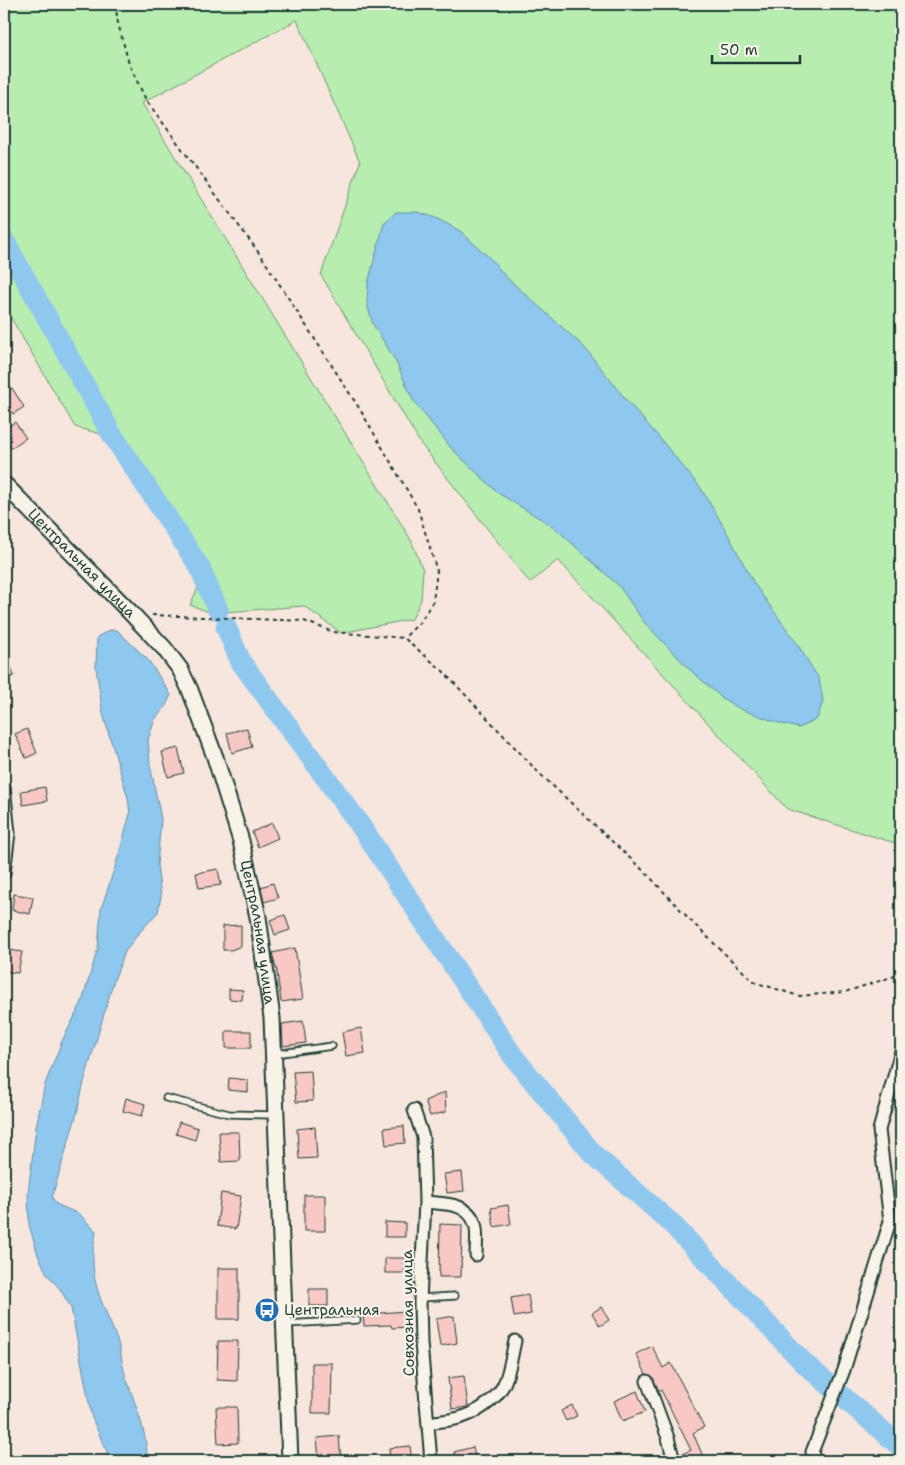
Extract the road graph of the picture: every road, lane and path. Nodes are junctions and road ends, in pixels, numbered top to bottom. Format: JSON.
{"nodes":[{"id":1,"x":116,"y":4,"type":"edge"},
{"id":2,"x":4,"y":484,"type":"edge"},
{"id":3,"x":130,"y":612,"type":"junction"},
{"id":4,"x":404,"y":638,"type":"junction"},
{"id":5,"x":4,"y":787,"type":"edge"},
{"id":6,"x":4,"y":873,"type":"edge"},
{"id":7,"x":901,"y":974,"type":"edge"},
{"id":8,"x":332,"y":1046,"type":"dead end"},
{"id":9,"x":901,"y":1051,"type":"edge"},
{"id":10,"x":273,"y":1054,"type":"junction"},
{"id":11,"x":166,"y":1098,"type":"dead end"},
{"id":12,"x":414,"y":1110,"type":"dead end"},
{"id":13,"x":276,"y":1115,"type":"junction"},
{"id":14,"x":425,"y":1202,"type":"junction"},
{"id":15,"x":476,"y":1255,"type":"dead end"},
{"id":16,"x":454,"y":1296,"type":"dead end"},
{"id":17,"x":420,"y":1298,"type":"junction"},
{"id":18,"x":357,"y":1320,"type":"dead end"},
{"id":19,"x":284,"y":1324,"type":"junction"},
{"id":20,"x":515,"y":1341,"type":"dead end"},
{"id":21,"x":647,"y":1381,"type":"dead end"},
{"id":22,"x":428,"y":1423,"type":"junction"},
{"id":23,"x":290,"y":1461,"type":"edge"},
{"id":24,"x":431,"y":1461,"type":"edge"},
{"id":25,"x":674,"y":1461,"type":"edge"},
{"id":26,"x":815,"y":1461,"type":"edge"}],
"edges":[{"from":1,"to":4,"type":"path"},
{"from":2,"to":3,"type":"street","name":"Центральная улица"},
{"from":3,"to":4,"type":"path"},
{"from":3,"to":10,"type":"street","name":"Центральная улица"},
{"from":4,"to":7,"type":"path"},
{"from":5,"to":6,"type":"street"},
{"from":8,"to":10,"type":"lane"},
{"from":9,"to":26,"type":"street"},
{"from":10,"to":13,"type":"street","name":"Центральная улица"},
{"from":11,"to":13,"type":"lane"},
{"from":12,"to":14,"type":"street","name":"Совхозная улица"},
{"from":13,"to":19,"type":"street","name":"Центральная улица"},
{"from":14,"to":15,"type":"street"},
{"from":14,"to":17,"type":"street","name":"Совхозная улица"},
{"from":16,"to":17,"type":"lane"},
{"from":17,"to":22,"type":"street","name":"Совхозная улица"},
{"from":18,"to":19,"type":"lane"},
{"from":19,"to":23,"type":"street","name":"Центральная улица"},
{"from":20,"to":22,"type":"street"},
{"from":21,"to":25,"type":"street"},
{"from":22,"to":24,"type":"street","name":"Совхозная улица"}]}
